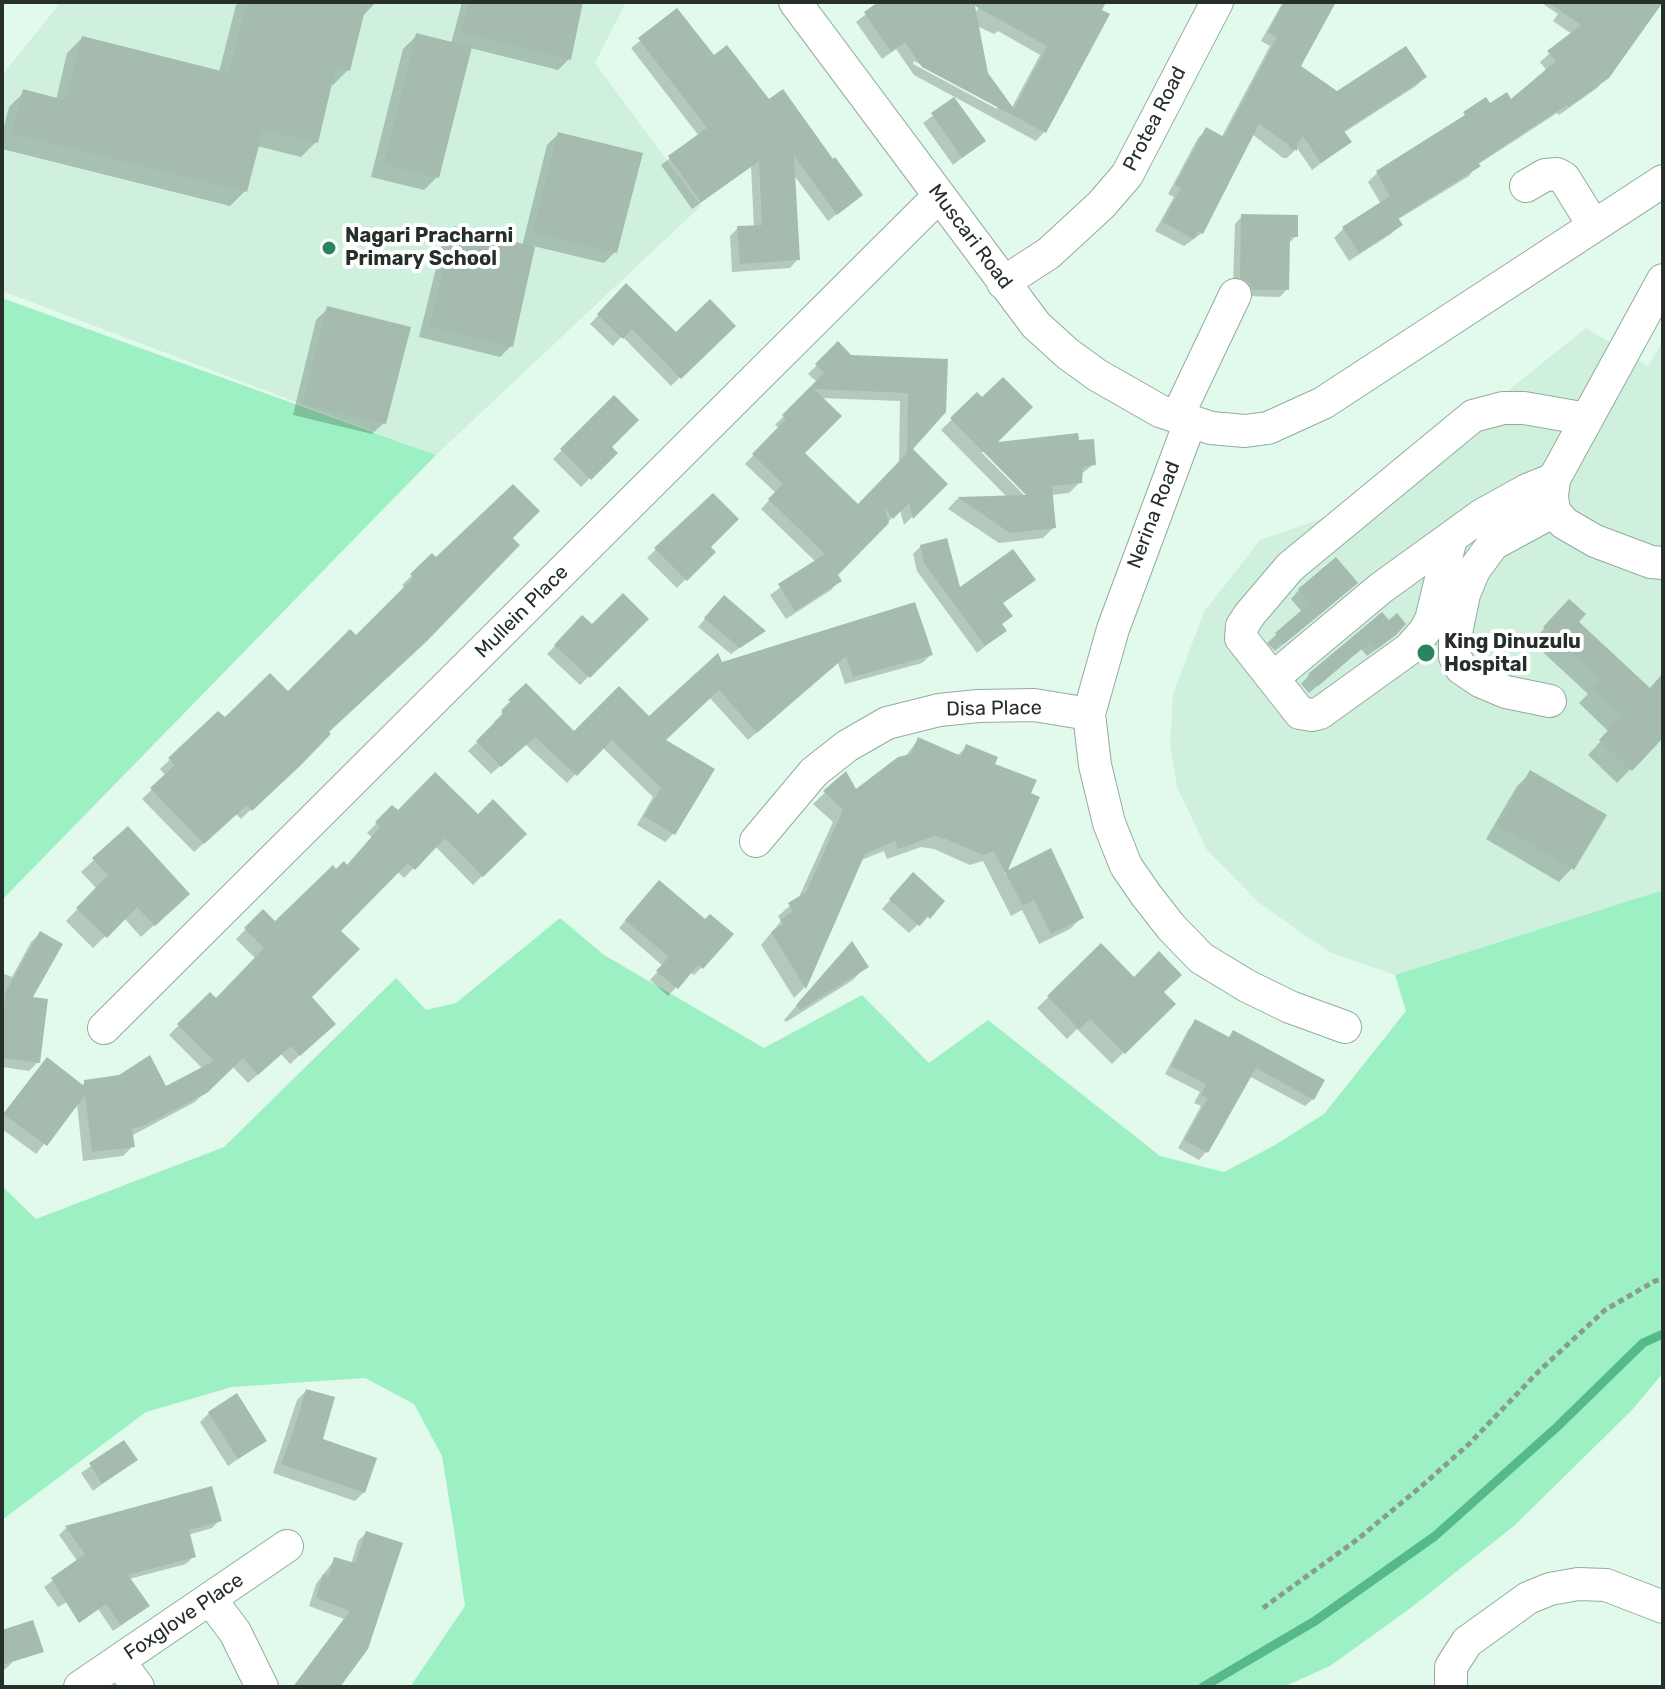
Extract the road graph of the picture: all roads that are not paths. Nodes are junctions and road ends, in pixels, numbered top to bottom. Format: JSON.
{"nodes":[{"id":1,"x":795,"y":2,"type":"edge"},
{"id":2,"x":1217,"y":2,"type":"edge"},
{"id":3,"x":1663,"y":181,"type":"edge"},
{"id":4,"x":1526,"y":186,"type":"dead end"},
{"id":5,"x":939,"y":196,"type":"junction"},
{"id":6,"x":1594,"y":226,"type":"junction"},
{"id":7,"x":1663,"y":280,"type":"edge"},
{"id":8,"x":1003,"y":283,"type":"junction"},
{"id":9,"x":1235,"y":295,"type":"dead end"},
{"id":10,"x":1183,"y":419,"type":"junction"},
{"id":11,"x":1587,"y":419,"type":"junction"},
{"id":12,"x":1554,"y":479,"type":"junction"},
{"id":13,"x":1554,"y":511,"type":"junction"},
{"id":14,"x":1451,"y":538,"type":"junction"},
{"id":15,"x":1663,"y":563,"type":"edge"},
{"id":16,"x":1273,"y":678,"type":"junction"},
{"id":17,"x":1550,"y":701,"type":"dead end"},
{"id":18,"x":1089,"y":714,"type":"junction"},
{"id":19,"x":756,"y":841,"type":"dead end"},
{"id":20,"x":1345,"y":1027,"type":"dead end"},
{"id":21,"x":104,"y":1028,"type":"dead end"},
{"id":22,"x":287,"y":1546,"type":"dead end"},
{"id":23,"x":210,"y":1599,"type":"junction"},
{"id":24,"x":1663,"y":1607,"type":"edge"},
{"id":25,"x":119,"y":1661,"type":"junction"},
{"id":26,"x":80,"y":1687,"type":"edge"},
{"id":27,"x":138,"y":1687,"type":"edge"},
{"id":28,"x":262,"y":1687,"type":"edge"},
{"id":29,"x":1451,"y":1687,"type":"edge"}],
"edges":[{"from":1,"to":5,"type":"street","name":"Muscari Road"},
{"from":2,"to":8,"type":"street","name":"Protea Road"},
{"from":3,"to":6,"type":"street"},
{"from":4,"to":6,"type":"street"},
{"from":5,"to":8,"type":"street","name":"Muscari Road"},
{"from":5,"to":21,"type":"street","name":"Mullein Place"},
{"from":6,"to":10,"type":"street"},
{"from":7,"to":11,"type":"street"},
{"from":8,"to":10,"type":"street","name":"Muscari Road"},
{"from":9,"to":10,"type":"street","name":"Nerina Road"},
{"from":10,"to":18,"type":"street","name":"Nerina Road"},
{"from":11,"to":12,"type":"street"},
{"from":11,"to":16,"type":"street"},
{"from":12,"to":13,"type":"street"},
{"from":12,"to":14,"type":"street"},
{"from":13,"to":15,"type":"street"},
{"from":13,"to":17,"type":"street"},
{"from":14,"to":16,"type":"street"},
{"from":14,"to":16,"type":"street"},
{"from":18,"to":19,"type":"street","name":"Disa Place"},
{"from":18,"to":20,"type":"street","name":"Nerina Road"},
{"from":22,"to":23,"type":"street","name":"Foxglove Place"},
{"from":23,"to":25,"type":"street","name":"Foxglove Place"},
{"from":23,"to":28,"type":"street"},
{"from":24,"to":29,"type":"street"},
{"from":25,"to":26,"type":"street","name":"Foxglove Place"},
{"from":25,"to":27,"type":"street"}]}
